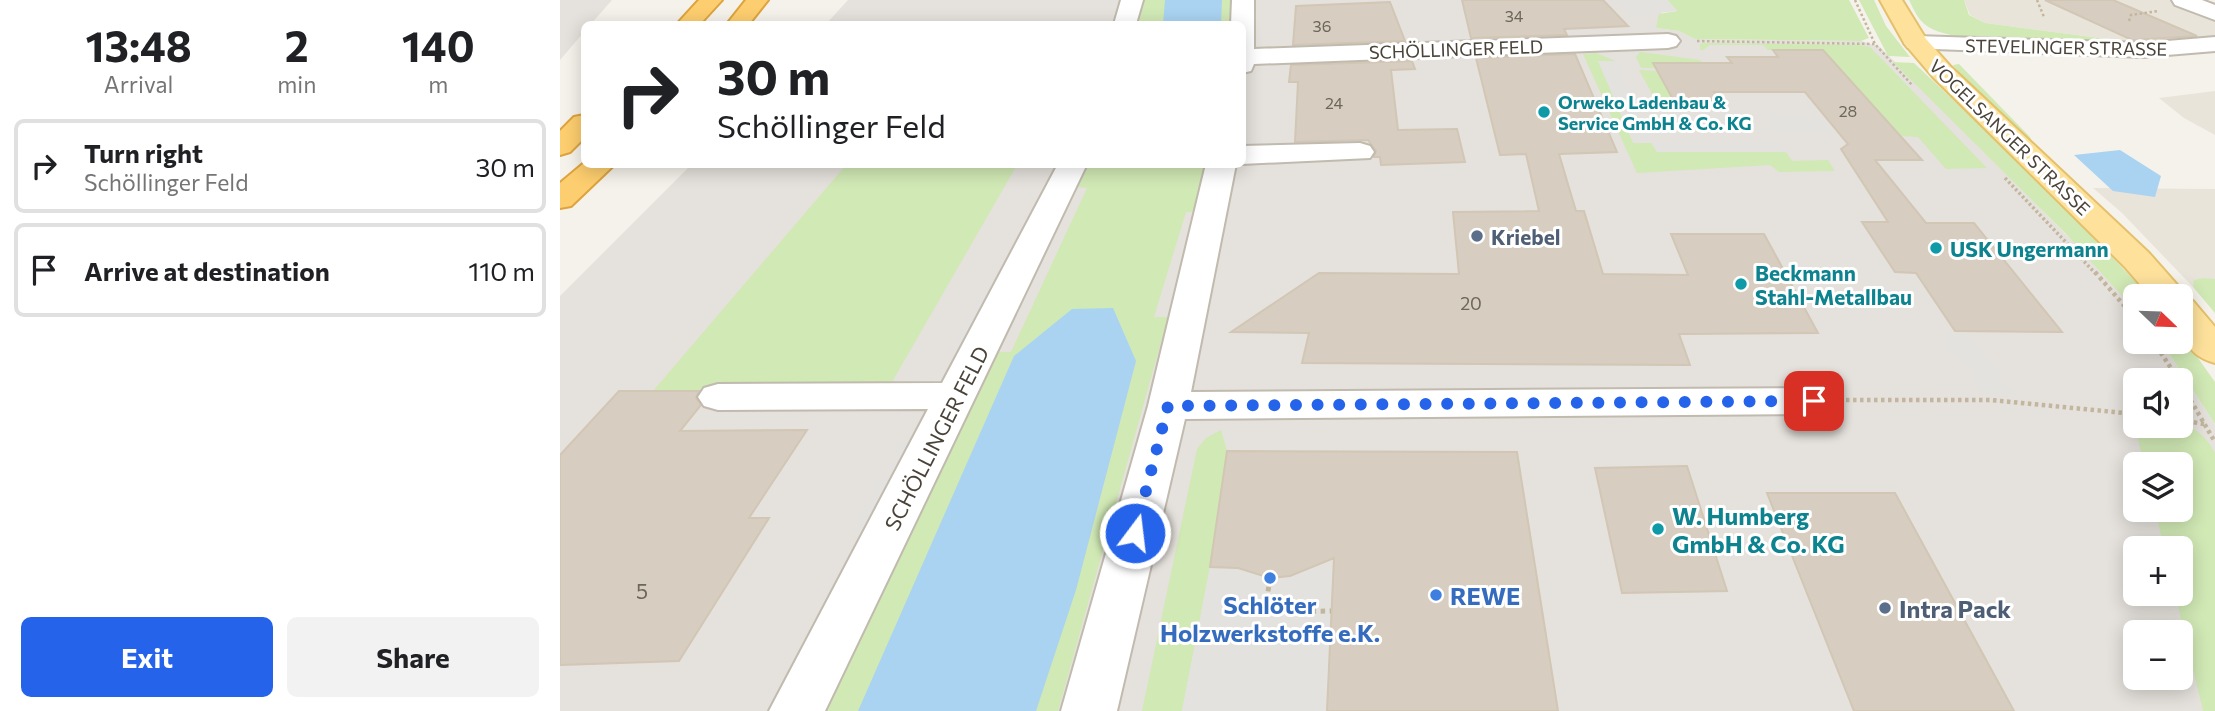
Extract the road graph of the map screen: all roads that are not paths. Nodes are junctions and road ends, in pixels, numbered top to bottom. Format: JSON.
{"nodes":[{"id":1,"x":711,"y":0,"type":"edge"},
{"id":2,"x":757,"y":0,"type":"edge"},
{"id":3,"x":1132,"y":0,"type":"edge"},
{"id":4,"x":1243,"y":0,"type":"edge"},
{"id":5,"x":1891,"y":0,"type":"edge"},
{"id":6,"x":2183,"y":0,"type":"edge"},
{"id":7,"x":2215,"y":13,"type":"edge"},
{"id":8,"x":691,"y":21,"type":"edge"},
{"id":9,"x":740,"y":21,"type":"edge"},
{"id":10,"x":1126,"y":21,"type":"edge"},
{"id":11,"x":1243,"y":21,"type":"edge"},
{"id":12,"x":1668,"y":41,"type":"road end"},
{"id":13,"x":1916,"y":43,"type":"junction"},
{"id":14,"x":2215,"y":44,"type":"edge"},
{"id":15,"x":1246,"y":61,"type":"edge"},
{"id":16,"x":581,"y":126,"type":"edge"},
{"id":17,"x":560,"y":146,"type":"edge"},
{"id":18,"x":1360,"y":152,"type":"dead end"},
{"id":19,"x":1246,"y":155,"type":"edge"},
{"id":20,"x":596,"y":168,"type":"edge"},
{"id":21,"x":1071,"y":168,"type":"edge"},
{"id":22,"x":1220,"y":168,"type":"edge"},
{"id":23,"x":560,"y":199,"type":"edge"},
{"id":24,"x":2158,"y":284,"type":"edge"},
{"id":25,"x":2193,"y":325,"type":"edge"},
{"id":26,"x":2215,"y":351,"type":"edge"},
{"id":27,"x":957,"y":396,"type":"junction"},
{"id":28,"x":718,"y":397,"type":"dead end"},
{"id":29,"x":1814,"y":401,"type":"road end"},
{"id":30,"x":1168,"y":406,"type":"junction"},
{"id":31,"x":797,"y":711,"type":"edge"},
{"id":32,"x":1089,"y":711,"type":"edge"}],
"edges":[{"from":1,"to":8,"type":"highway"},
{"from":2,"to":9,"type":"highway"},
{"from":3,"to":10,"type":"street"},
{"from":4,"to":11,"type":"street","name":"SCHÖLLINGER FELD"},
{"from":5,"to":13,"type":"main road","name":"VOGELSANGER STRASSE"},
{"from":6,"to":7,"type":"street"},
{"from":12,"to":15,"type":"street","name":"SCHÖLLINGER FELD"},
{"from":13,"to":14,"type":"street","name":"STEVELINGER STRASSE"},
{"from":13,"to":24,"type":"main road","name":"VOGELSANGER STRASSE"},
{"from":16,"to":17,"type":"highway"},
{"from":18,"to":19,"type":"street"},
{"from":20,"to":23,"type":"highway"},
{"from":21,"to":27,"type":"street","name":"SCHÖLLINGER FELD"},
{"from":22,"to":30,"type":"street"},
{"from":25,"to":26,"type":"main road"},
{"from":27,"to":28,"type":"street"},
{"from":27,"to":31,"type":"street","name":"SCHÖLLINGER FELD"},
{"from":29,"to":30,"type":"street"},
{"from":30,"to":32,"type":"street"}]}
